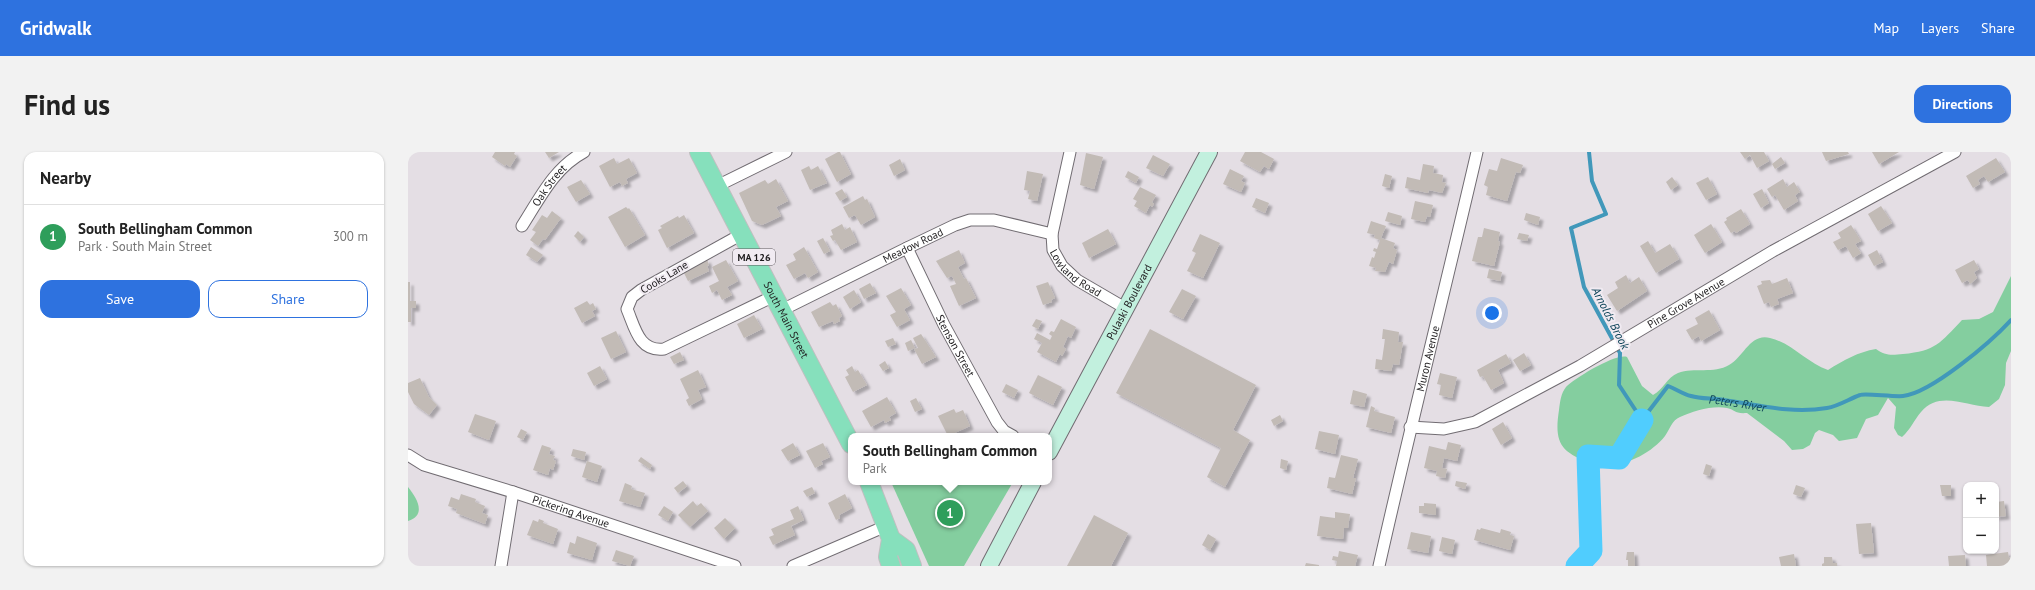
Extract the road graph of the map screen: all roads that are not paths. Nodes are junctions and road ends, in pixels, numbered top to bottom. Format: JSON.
{"nodes":[{"id":1,"x":584,"y":152,"type":"edge"},
{"id":2,"x":699,"y":152,"type":"edge"},
{"id":3,"x":786,"y":152,"type":"edge"},
{"id":4,"x":1070,"y":152,"type":"edge"},
{"id":5,"x":1209,"y":152,"type":"edge"},
{"id":6,"x":1477,"y":152,"type":"edge"},
{"id":7,"x":1955,"y":152,"type":"edge"},
{"id":8,"x":717,"y":186,"type":"junction"},
{"id":9,"x":522,"y":226,"type":"dead end"},
{"id":10,"x":742,"y":234,"type":"junction"},
{"id":11,"x":1052,"y":234,"type":"junction"},
{"id":12,"x":907,"y":248,"type":"junction"},
{"id":13,"x":778,"y":303,"type":"junction"},
{"id":14,"x":1125,"y":308,"type":"junction"},
{"id":15,"x":1410,"y":427,"type":"junction"},
{"id":16,"x":1008,"y":433,"type":"edge"},
{"id":17,"x":848,"y":438,"type":"edge"},
{"id":18,"x":1052,"y":446,"type":"edge"},
{"id":19,"x":408,"y":455,"type":"edge"},
{"id":20,"x":870,"y":485,"type":"edge"},
{"id":21,"x":1031,"y":485,"type":"edge"},
{"id":22,"x":513,"y":492,"type":"junction"},
{"id":23,"x":889,"y":533,"type":"junction"},
{"id":24,"x":501,"y":566,"type":"edge"},
{"id":25,"x":736,"y":566,"type":"edge"},
{"id":26,"x":793,"y":566,"type":"edge"},
{"id":27,"x":892,"y":566,"type":"edge"},
{"id":28,"x":912,"y":566,"type":"edge"},
{"id":29,"x":989,"y":566,"type":"edge"},
{"id":30,"x":1379,"y":566,"type":"edge"}],
"edges":[{"from":1,"to":9,"type":"street","name":"Oak Street"},
{"from":2,"to":8,"type":"main road","name":"South Main Street","number":"MA 126"},
{"from":3,"to":8,"type":"street"},
{"from":4,"to":11,"type":"street","name":"Lowland Road"},
{"from":5,"to":14,"type":"main road","name":"Pulaski Boulevard"},
{"from":6,"to":15,"type":"street","name":"Muron Avenue"},
{"from":7,"to":15,"type":"street","name":"Pine Grove Avenue"},
{"from":8,"to":10,"type":"main road","name":"South Main Street","number":"MA 126"},
{"from":10,"to":13,"type":"main road","name":"South Main Street","number":"MA 126"},
{"from":10,"to":13,"type":"street","name":"Cooks Lane"},
{"from":11,"to":12,"type":"street","name":"Meadow Road"},
{"from":11,"to":14,"type":"street","name":"Lowland Road"},
{"from":12,"to":13,"type":"street","name":"Meadow Road"},
{"from":12,"to":16,"type":"street","name":"Stenson Street"},
{"from":13,"to":17,"type":"main road","name":"South Main Street","number":"MA 126"},
{"from":14,"to":18,"type":"main road","name":"Pulaski Boulevard"},
{"from":15,"to":30,"type":"street","name":"Muron Avenue"},
{"from":19,"to":22,"type":"street","name":"Pickering Avenue"},
{"from":20,"to":23,"type":"main road"},
{"from":21,"to":29,"type":"main road"},
{"from":22,"to":24,"type":"street"},
{"from":22,"to":25,"type":"street","name":"Pickering Avenue"},
{"from":23,"to":26,"type":"street"},
{"from":23,"to":27,"type":"main road"},
{"from":23,"to":28,"type":"main road"}]}
